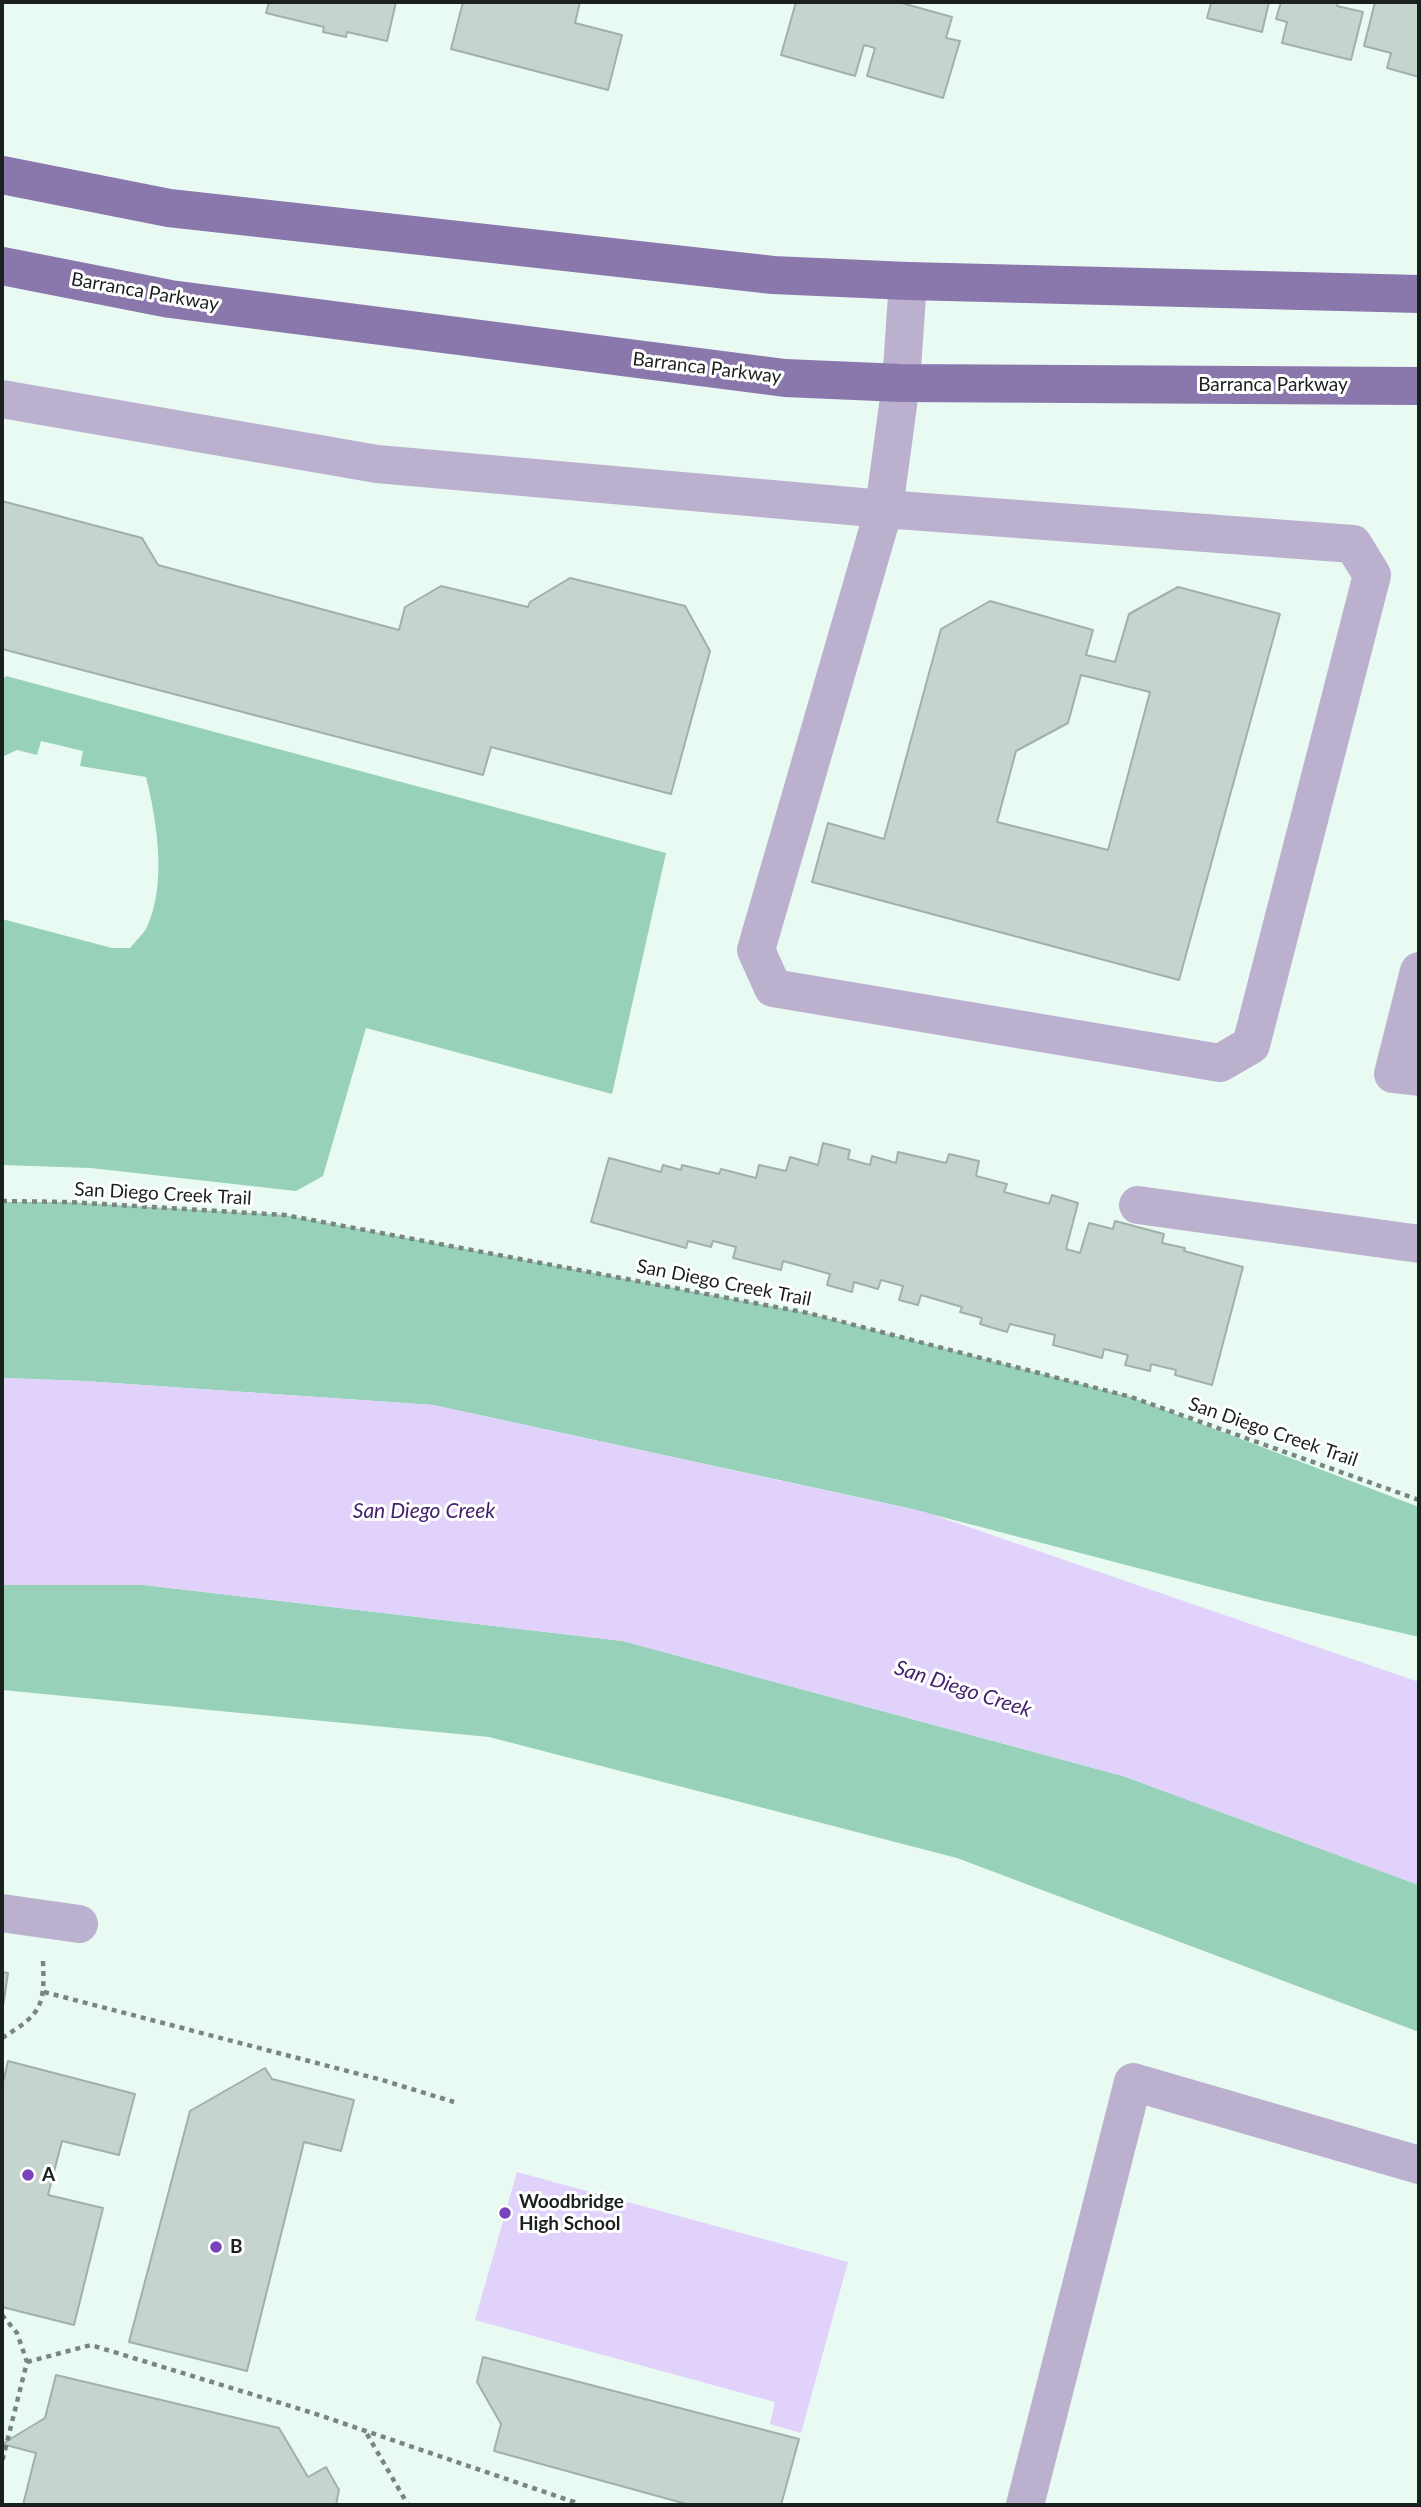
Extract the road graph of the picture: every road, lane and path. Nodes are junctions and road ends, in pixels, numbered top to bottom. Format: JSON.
{"nodes":[{"id":1,"x":2,"y":175,"type":"edge"},
{"id":2,"x":2,"y":266,"type":"edge"},
{"id":3,"x":908,"y":281,"type":"junction"},
{"id":4,"x":1419,"y":294,"type":"edge"},
{"id":5,"x":901,"y":383,"type":"junction"},
{"id":6,"x":1419,"y":386,"type":"edge"},
{"id":7,"x":2,"y":399,"type":"edge"},
{"id":8,"x":884,"y":509,"type":"junction"},
{"id":9,"x":1419,"y":971,"type":"edge"},
{"id":10,"x":1406,"y":1076,"type":"edge"},
{"id":11,"x":2,"y":1201,"type":"edge"},
{"id":12,"x":1138,"y":1205,"type":"dead end"},
{"id":13,"x":1419,"y":1244,"type":"edge"},
{"id":14,"x":1419,"y":1500,"type":"edge"},
{"id":15,"x":2,"y":1913,"type":"edge"},
{"id":16,"x":79,"y":1924,"type":"dead end"},
{"id":17,"x":43,"y":1961,"type":"dead end"},
{"id":18,"x":44,"y":1992,"type":"junction"},
{"id":19,"x":2,"y":2038,"type":"edge"},
{"id":20,"x":454,"y":2102,"type":"dead end"},
{"id":21,"x":1419,"y":2165,"type":"edge"},
{"id":22,"x":2,"y":2315,"type":"edge"},
{"id":23,"x":27,"y":2362,"type":"junction"},
{"id":24,"x":367,"y":2433,"type":"junction"},
{"id":25,"x":2,"y":2462,"type":"edge"},
{"id":26,"x":408,"y":2505,"type":"edge"},
{"id":27,"x":579,"y":2505,"type":"edge"},
{"id":28,"x":1026,"y":2505,"type":"edge"}],
"edges":[{"from":1,"to":3,"type":"main road"},
{"from":2,"to":5,"type":"main road","name":"Barranca Parkway"},
{"from":3,"to":4,"type":"main road"},
{"from":3,"to":5,"type":"lane"},
{"from":5,"to":6,"type":"main road","name":"Barranca Parkway"},
{"from":5,"to":8,"type":"lane"},
{"from":7,"to":8,"type":"lane"},
{"from":8,"to":8,"type":"lane"},
{"from":9,"to":10,"type":"lane"},
{"from":11,"to":14,"type":"path","name":"San Diego Creek Trail"},
{"from":12,"to":13,"type":"lane"},
{"from":15,"to":16,"type":"lane"},
{"from":17,"to":18,"type":"path"},
{"from":18,"to":19,"type":"path"},
{"from":18,"to":20,"type":"path"},
{"from":21,"to":28,"type":"lane"},
{"from":22,"to":23,"type":"path"},
{"from":23,"to":24,"type":"path"},
{"from":23,"to":25,"type":"path"},
{"from":24,"to":26,"type":"path"},
{"from":24,"to":27,"type":"path"}]}
